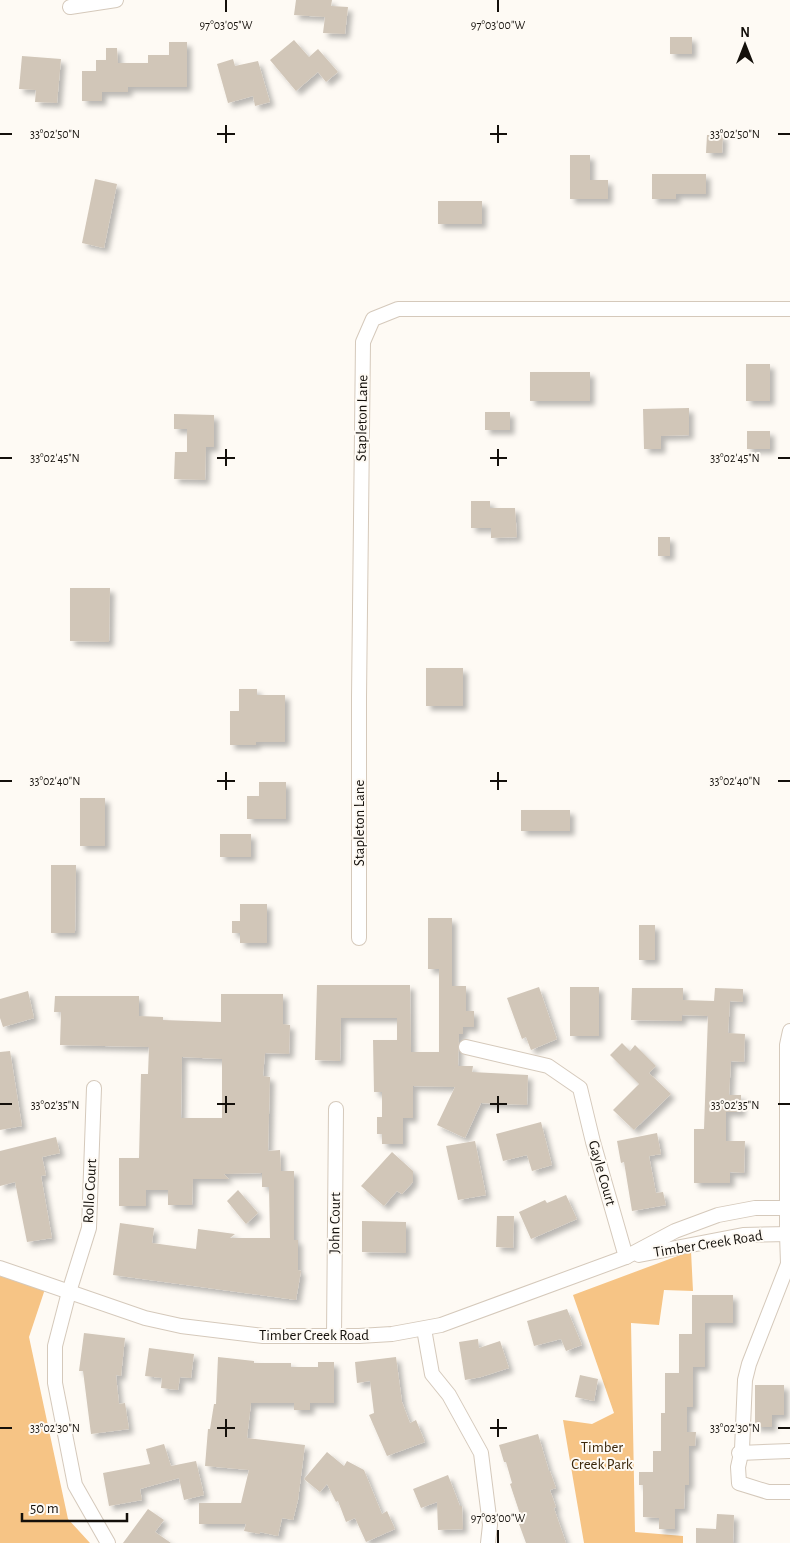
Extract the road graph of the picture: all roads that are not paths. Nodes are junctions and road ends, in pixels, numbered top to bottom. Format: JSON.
{"nodes":[{"id":1,"x":116,"y":0,"type":"edge"},
{"id":2,"x":70,"y":7,"type":"dead end"},
{"id":3,"x":790,"y":309,"type":"edge"},
{"id":4,"x":359,"y":938,"type":"dead end"},
{"id":5,"x":790,"y":1031,"type":"edge"},
{"id":6,"x":466,"y":1047,"type":"dead end"},
{"id":7,"x":94,"y":1088,"type":"dead end"},
{"id":8,"x":336,"y":1110,"type":"dead end"},
{"id":9,"x":788,"y":1208,"type":"edge"},
{"id":10,"x":788,"y":1234,"type":"edge"},
{"id":11,"x":626,"y":1257,"type":"junction"},
{"id":12,"x":0,"y":1268,"type":"edge"},
{"id":13,"x":69,"y":1292,"type":"junction"},
{"id":14,"x":424,"y":1329,"type":"junction"},
{"id":15,"x":334,"y":1336,"type":"junction"},
{"id":16,"x":790,"y":1451,"type":"edge"},
{"id":17,"x":739,"y":1453,"type":"junction"},
{"id":18,"x":790,"y":1492,"type":"edge"},
{"id":19,"x":108,"y":1543,"type":"edge"},
{"id":20,"x":488,"y":1543,"type":"edge"}],
"edges":[{"from":1,"to":2,"type":"street"},
{"from":3,"to":4,"type":"street","name":"Stapleton Lane"},
{"from":5,"to":9,"type":"street"},
{"from":6,"to":11,"type":"street","name":"Gayle Court"},
{"from":7,"to":13,"type":"street","name":"Rollo Court"},
{"from":8,"to":15,"type":"street","name":"John Court"},
{"from":9,"to":10,"type":"street"},
{"from":9,"to":11,"type":"street","name":"Timber Creek Road"},
{"from":10,"to":11,"type":"street","name":"Timber Creek Road"},
{"from":10,"to":17,"type":"street"},
{"from":11,"to":14,"type":"street","name":"Timber Creek Road"},
{"from":12,"to":13,"type":"street","name":"Timber Creek Road"},
{"from":13,"to":15,"type":"street","name":"Timber Creek Road"},
{"from":13,"to":19,"type":"street","name":"Rollo Court"},
{"from":14,"to":15,"type":"street","name":"Timber Creek Road"},
{"from":14,"to":20,"type":"street"},
{"from":16,"to":17,"type":"street"},
{"from":17,"to":18,"type":"street"}]}
